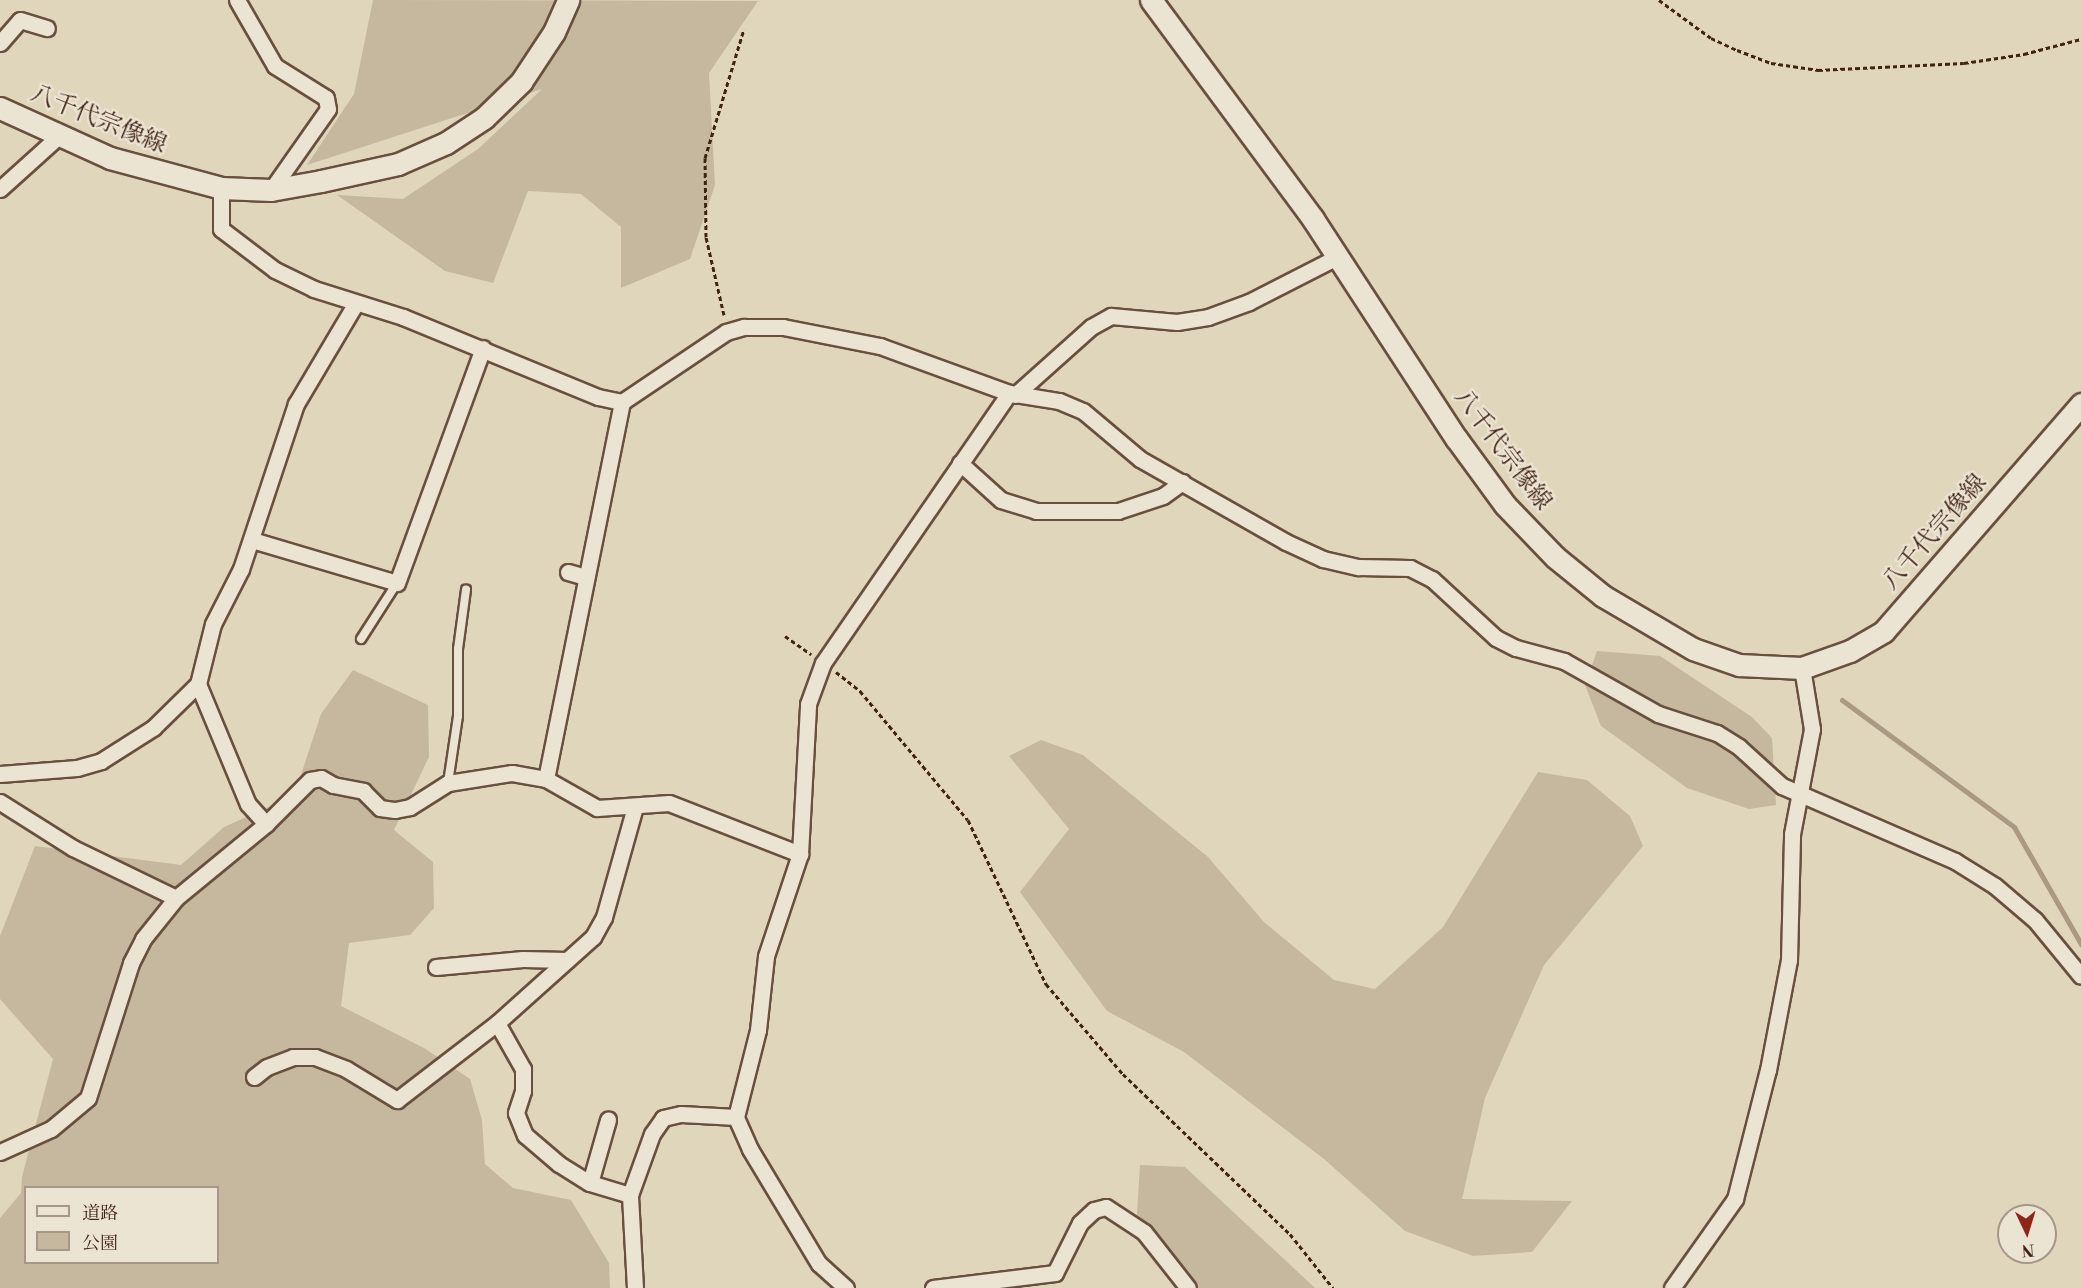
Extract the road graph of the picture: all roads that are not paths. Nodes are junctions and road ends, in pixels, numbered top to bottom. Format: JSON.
{"nodes":[{"id":1,"x":237,"y":0,"type":"edge"},
{"id":2,"x":568,"y":0,"type":"edge"},
{"id":3,"x":1151,"y":0,"type":"edge"},
{"id":4,"x":46,"y":28,"type":"dead end"},
{"id":5,"x":0,"y":43,"type":"edge"},
{"id":6,"x":0,"y":108,"type":"edge"},
{"id":7,"x":60,"y":135,"type":"junction"},
{"id":8,"x":220,"y":188,"type":"junction"},
{"id":9,"x":0,"y":189,"type":"edge"},
{"id":10,"x":271,"y":190,"type":"junction"},
{"id":11,"x":1339,"y":256,"type":"junction"},
{"id":12,"x":356,"y":303,"type":"junction"},
{"id":13,"x":483,"y":348,"type":"junction"},
{"id":14,"x":1012,"y":394,"type":"junction"},
{"id":15,"x":622,"y":402,"type":"junction"},
{"id":16,"x":2081,"y":404,"type":"edge"},
{"id":17,"x":960,"y":463,"type":"junction"},
{"id":18,"x":1182,"y":482,"type":"junction"},
{"id":19,"x":252,"y":540,"type":"junction"},
{"id":20,"x":568,"y":572,"type":"dead end"},
{"id":21,"x":586,"y":577,"type":"junction"},
{"id":22,"x":397,"y":583,"type":"junction"},
{"id":23,"x":466,"y":590,"type":"dead end"},
{"id":24,"x":361,"y":639,"type":"dead end"},
{"id":25,"x":1802,"y":668,"type":"junction"},
{"id":26,"x":198,"y":684,"type":"junction"},
{"id":27,"x":0,"y":774,"type":"edge"},
{"id":28,"x":546,"y":779,"type":"junction"},
{"id":29,"x":448,"y":783,"type":"junction"},
{"id":30,"x":1800,"y":794,"type":"junction"},
{"id":31,"x":0,"y":802,"type":"edge"},
{"id":32,"x":635,"y":807,"type":"junction"},
{"id":33,"x":266,"y":824,"type":"junction"},
{"id":34,"x":800,"y":854,"type":"junction"},
{"id":35,"x":176,"y":898,"type":"junction"},
{"id":36,"x":567,"y":960,"type":"junction"},
{"id":37,"x":436,"y":967,"type":"dead end"},
{"id":38,"x":2081,"y":976,"type":"edge"},
{"id":39,"x":497,"y":1023,"type":"junction"},
{"id":40,"x":254,"y":1077,"type":"dead end"},
{"id":41,"x":736,"y":1117,"type":"junction"},
{"id":42,"x":608,"y":1120,"type":"dead end"},
{"id":43,"x":0,"y":1152,"type":"edge"},
{"id":44,"x":590,"y":1183,"type":"junction"},
{"id":45,"x":630,"y":1195,"type":"junction"},
{"id":46,"x":635,"y":1288,"type":"edge"},
{"id":47,"x":846,"y":1288,"type":"edge"},
{"id":48,"x":933,"y":1288,"type":"edge"},
{"id":49,"x":1188,"y":1288,"type":"edge"},
{"id":50,"x":1672,"y":1288,"type":"edge"}],
"edges":[{"from":1,"to":10,"type":"street"},
{"from":2,"to":10,"type":"main road","name":"八千代宗像線"},
{"from":3,"to":11,"type":"main road","name":"八千代宗像線"},
{"from":4,"to":5,"type":"street"},
{"from":6,"to":7,"type":"main road","name":"八千代宗像線"},
{"from":7,"to":8,"type":"main road","name":"八千代宗像線"},
{"from":7,"to":9,"type":"street"},
{"from":8,"to":10,"type":"main road","name":"八千代宗像線"},
{"from":8,"to":12,"type":"street"},
{"from":11,"to":14,"type":"street"},
{"from":11,"to":25,"type":"main road","name":"八千代宗像線"},
{"from":12,"to":13,"type":"street"},
{"from":12,"to":19,"type":"street"},
{"from":13,"to":15,"type":"street"},
{"from":13,"to":22,"type":"street"},
{"from":14,"to":15,"type":"street"},
{"from":14,"to":17,"type":"street"},
{"from":14,"to":18,"type":"street"},
{"from":15,"to":21,"type":"street"},
{"from":16,"to":25,"type":"main road","name":"八千代宗像線"},
{"from":17,"to":18,"type":"street"},
{"from":17,"to":34,"type":"street"},
{"from":18,"to":30,"type":"street"},
{"from":19,"to":22,"type":"street"},
{"from":19,"to":26,"type":"street"},
{"from":20,"to":21,"type":"street"},
{"from":21,"to":28,"type":"street"},
{"from":22,"to":24,"type":"lane"},
{"from":23,"to":29,"type":"lane"},
{"from":25,"to":30,"type":"street"},
{"from":26,"to":27,"type":"street"},
{"from":26,"to":33,"type":"street"},
{"from":28,"to":29,"type":"street"},
{"from":28,"to":32,"type":"street"},
{"from":29,"to":33,"type":"street"},
{"from":30,"to":38,"type":"street"},
{"from":30,"to":50,"type":"street"},
{"from":31,"to":35,"type":"street"},
{"from":32,"to":34,"type":"street"},
{"from":32,"to":36,"type":"street"},
{"from":33,"to":35,"type":"street"},
{"from":34,"to":41,"type":"street"},
{"from":35,"to":43,"type":"street"},
{"from":36,"to":37,"type":"street"},
{"from":36,"to":39,"type":"street"},
{"from":39,"to":40,"type":"street"},
{"from":39,"to":44,"type":"street"},
{"from":41,"to":45,"type":"street"},
{"from":41,"to":47,"type":"street"},
{"from":42,"to":44,"type":"street"},
{"from":44,"to":45,"type":"street"},
{"from":45,"to":46,"type":"street"},
{"from":48,"to":49,"type":"street"}]}
